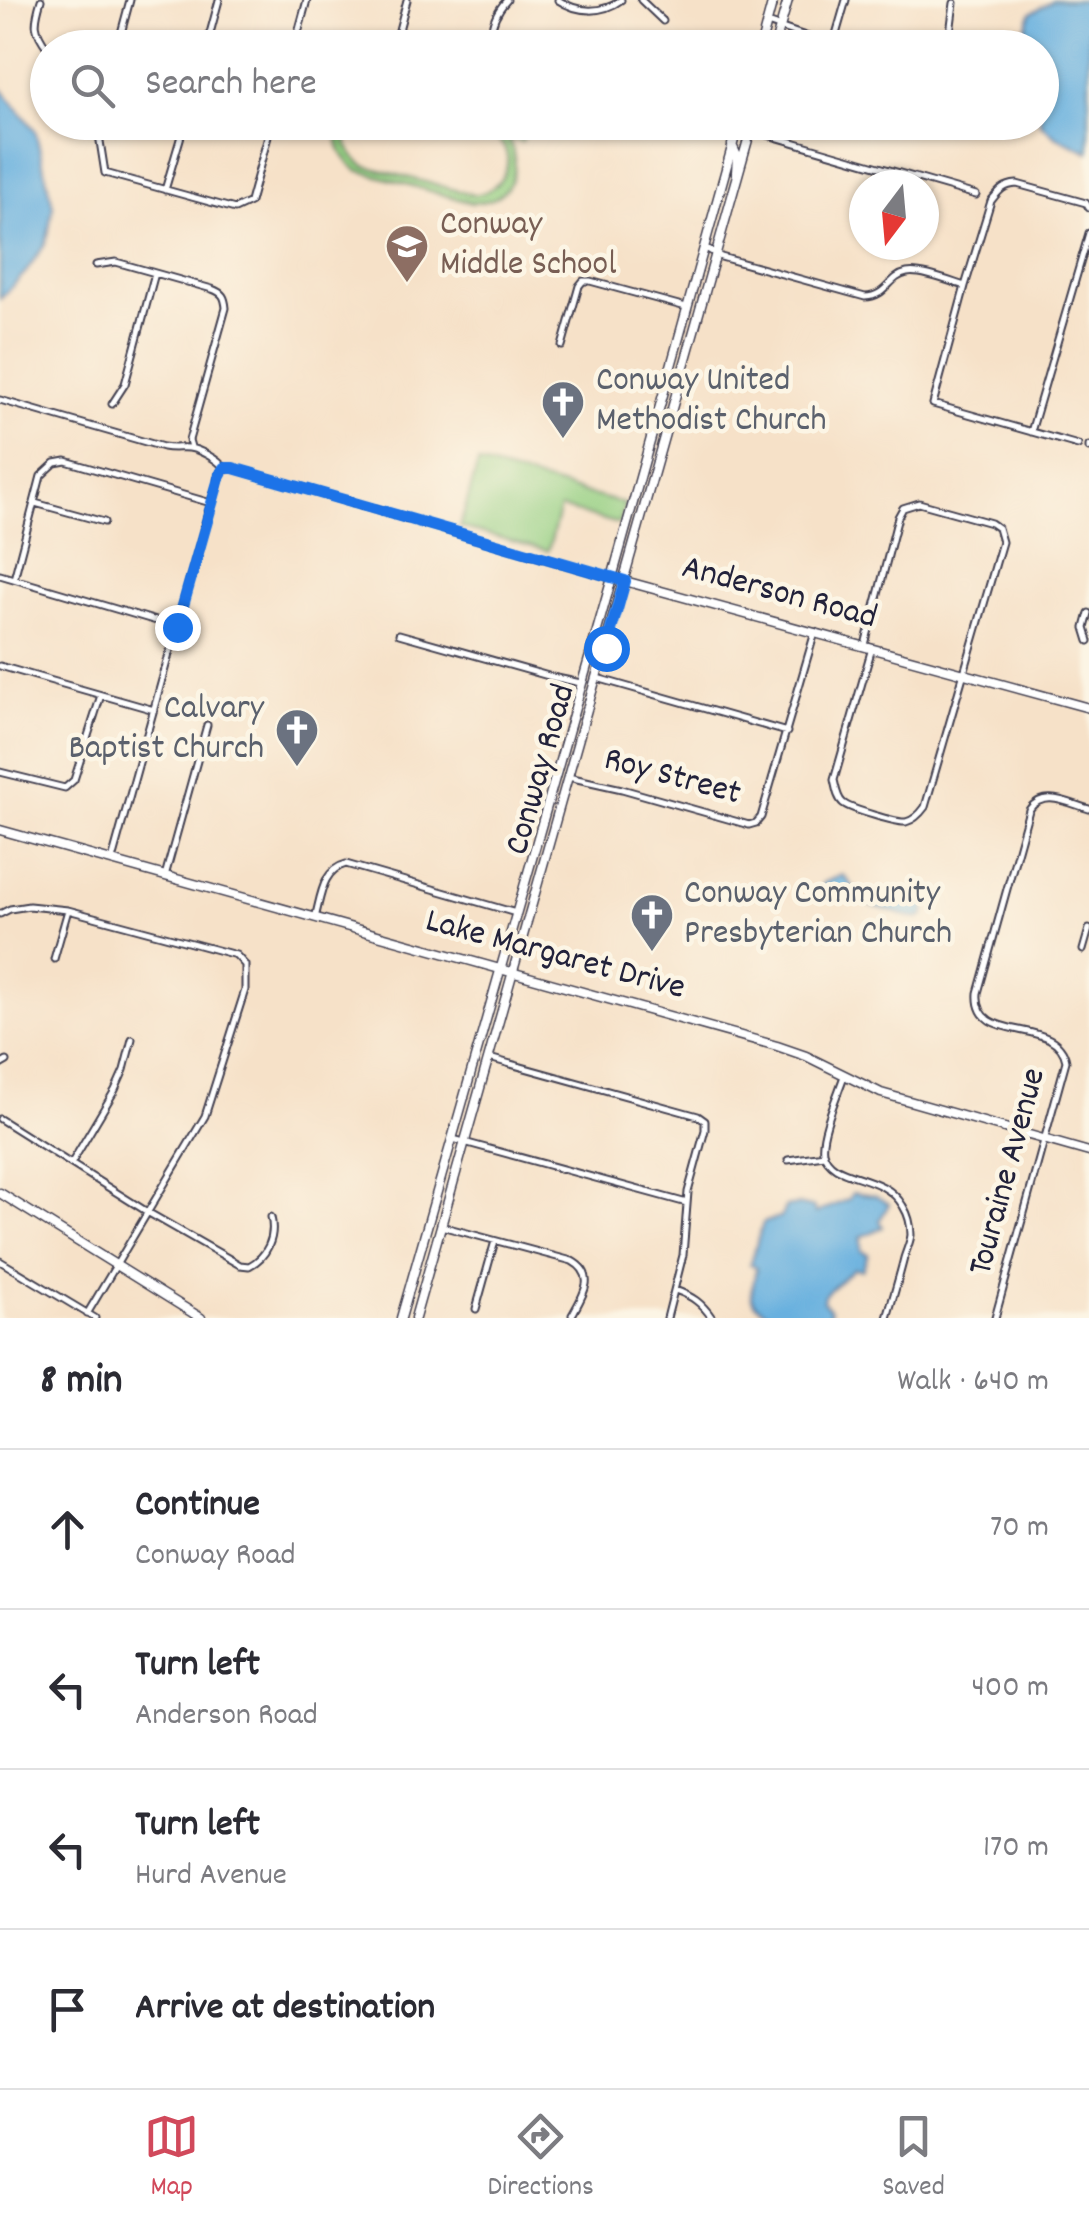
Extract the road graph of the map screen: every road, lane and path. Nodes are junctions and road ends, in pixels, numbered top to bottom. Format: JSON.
{"nodes":[{"id":1,"x":40,"y":0,"type":"edge"},
{"id":2,"x":130,"y":0,"type":"edge"},
{"id":3,"x":220,"y":0,"type":"edge"},
{"id":4,"x":307,"y":0,"type":"edge"},
{"id":5,"x":407,"y":0,"type":"edge"},
{"id":6,"x":508,"y":0,"type":"edge"},
{"id":7,"x":558,"y":0,"type":"edge"},
{"id":8,"x":621,"y":0,"type":"edge"},
{"id":9,"x":641,"y":0,"type":"edge"},
{"id":10,"x":774,"y":0,"type":"edge"},
{"id":11,"x":788,"y":0,"type":"edge"},
{"id":12,"x":846,"y":0,"type":"edge"},
{"id":13,"x":954,"y":3,"type":"dead end"},
{"id":14,"x":664,"y":21,"type":"dead end"},
{"id":15,"x":767,"y":23,"type":"junction"},
{"id":16,"x":780,"y":28,"type":"junction"},
{"id":17,"x":36,"y":30,"type":"edge"},
{"id":18,"x":121,"y":30,"type":"edge"},
{"id":19,"x":211,"y":30,"type":"edge"},
{"id":20,"x":299,"y":30,"type":"edge"},
{"id":21,"x":399,"y":30,"type":"edge"},
{"id":22,"x":492,"y":30,"type":"edge"},
{"id":23,"x":765,"y":30,"type":"edge"},
{"id":24,"x":786,"y":30,"type":"edge"},
{"id":25,"x":840,"y":30,"type":"edge"},
{"id":26,"x":950,"y":30,"type":"edge"},
{"id":27,"x":100,"y":140,"type":"edge"},
{"id":28,"x":179,"y":140,"type":"edge"},
{"id":29,"x":267,"y":140,"type":"edge"},
{"id":30,"x":734,"y":140,"type":"edge"},
{"id":31,"x":747,"y":140,"type":"edge"},
{"id":32,"x":799,"y":140,"type":"edge"},
{"id":33,"x":732,"y":145,"type":"junction"},
{"id":34,"x":735,"y":188,"type":"junction"},
{"id":35,"x":166,"y":190,"type":"junction"},
{"id":36,"x":976,"y":195,"type":"dead end"},
{"id":37,"x":1087,"y":205,"type":"edge"},
{"id":38,"x":1089,"y":234,"type":"edge"},
{"id":39,"x":704,"y":248,"type":"junction"},
{"id":40,"x":716,"y":255,"type":"junction"},
{"id":41,"x":96,"y":265,"type":"dead end"},
{"id":42,"x":155,"y":273,"type":"junction"},
{"id":43,"x":965,"y":286,"type":"junction"},
{"id":44,"x":686,"y":308,"type":"junction"},
{"id":45,"x":562,"y":346,"type":"dead end"},
{"id":46,"x":688,"y":354,"type":"junction"},
{"id":47,"x":0,"y":400,"type":"edge"},
{"id":48,"x":112,"y":404,"type":"dead end"},
{"id":49,"x":653,"y":430,"type":"junction"},
{"id":50,"x":1031,"y":432,"type":"junction"},
{"id":51,"x":665,"y":438,"type":"junction"},
{"id":52,"x":1078,"y":446,"type":"dead end"},
{"id":53,"x":191,"y":447,"type":"junction"},
{"id":54,"x":224,"y":468,"type":"junction"},
{"id":55,"x":34,"y":502,"type":"junction"},
{"id":56,"x":211,"y":503,"type":"junction"},
{"id":57,"x":104,"y":522,"type":"dead end"},
{"id":58,"x":0,"y":575,"type":"edge"},
{"id":59,"x":612,"y":578,"type":"junction"},
{"id":60,"x":14,"y":580,"type":"junction"},
{"id":61,"x":625,"y":581,"type":"junction"},
{"id":62,"x":1089,"y":613,"type":"edge"},
{"id":63,"x":177,"y":627,"type":"junction"},
{"id":64,"x":816,"y":632,"type":"junction"},
{"id":65,"x":400,"y":634,"type":"dead end"},
{"id":66,"x":1089,"y":641,"type":"edge"},
{"id":67,"x":869,"y":647,"type":"junction"},
{"id":68,"x":0,"y":666,"type":"edge"},
{"id":69,"x":963,"y":674,"type":"junction"},
{"id":70,"x":597,"y":678,"type":"junction"},
{"id":71,"x":581,"y":683,"type":"junction"},
{"id":72,"x":101,"y":694,"type":"junction"},
{"id":73,"x":1089,"y":708,"type":"edge"},
{"id":74,"x":154,"y":710,"type":"junction"},
{"id":75,"x":585,"y":717,"type":"junction"},
{"id":76,"x":207,"y":725,"type":"dead end"},
{"id":77,"x":787,"y":732,"type":"junction"},
{"id":78,"x":0,"y":772,"type":"edge"},
{"id":79,"x":568,"y":777,"type":"junction"},
{"id":80,"x":1089,"y":809,"type":"edge"},
{"id":81,"x":0,"y":830,"type":"edge"},
{"id":82,"x":112,"y":860,"type":"junction"},
{"id":83,"x":164,"y":876,"type":"junction"},
{"id":84,"x":68,"y":910,"type":"junction"},
{"id":85,"x":516,"y":913,"type":"junction"},
{"id":86,"x":0,"y":914,"type":"edge"},
{"id":87,"x":315,"y":918,"type":"junction"},
{"id":88,"x":1089,"y":929,"type":"edge"},
{"id":89,"x":1083,"y":950,"type":"dead end"},
{"id":90,"x":54,"y":958,"type":"dead end"},
{"id":91,"x":500,"y":970,"type":"junction"},
{"id":92,"x":513,"y":974,"type":"junction"},
{"id":93,"x":132,"y":1039,"type":"dead end"},
{"id":94,"x":489,"y":1058,"type":"junction"},
{"id":95,"x":844,"y":1076,"type":"junction"},
{"id":96,"x":0,"y":1119,"type":"edge"},
{"id":97,"x":452,"y":1139,"type":"junction"},
{"id":98,"x":1045,"y":1139,"type":"junction"},
{"id":99,"x":465,"y":1143,"type":"junction"},
{"id":100,"x":1089,"y":1152,"type":"edge"},
{"id":101,"x":824,"y":1155,"type":"junction"},
{"id":102,"x":788,"y":1160,"type":"dead end"},
{"id":103,"x":71,"y":1164,"type":"junction"},
{"id":104,"x":0,"y":1193,"type":"edge"},
{"id":105,"x":687,"y":1204,"type":"junction"},
{"id":106,"x":149,"y":1213,"type":"junction"},
{"id":107,"x":271,"y":1217,"type":"dead end"},
{"id":108,"x":441,"y":1226,"type":"junction"},
{"id":109,"x":496,"y":1241,"type":"junction"},
{"id":110,"x":0,"y":1261,"type":"edge"},
{"id":111,"x":117,"y":1266,"type":"junction"},
{"id":112,"x":675,"y":1290,"type":"junction"},
{"id":113,"x":476,"y":1309,"type":"dead end"},
{"id":114,"x":572,"y":1315,"type":"dead end"},
{"id":115,"x":91,"y":1316,"type":"edge"},
{"id":116,"x":201,"y":1318,"type":"edge"},
{"id":117,"x":401,"y":1318,"type":"edge"},
{"id":118,"x":415,"y":1318,"type":"edge"},
{"id":119,"x":667,"y":1318,"type":"edge"},
{"id":120,"x":712,"y":1318,"type":"edge"},
{"id":121,"x":887,"y":1318,"type":"edge"},
{"id":122,"x":995,"y":1318,"type":"edge"}],
"edges":[{"from":1,"to":17,"type":"street"},
{"from":2,"to":18,"type":"street"},
{"from":3,"to":19,"type":"street"},
{"from":4,"to":20,"type":"street"},
{"from":5,"to":21,"type":"street"},
{"from":6,"to":22,"type":"street"},
{"from":7,"to":8,"type":"street"},
{"from":9,"to":14,"type":"street"},
{"from":10,"to":15,"type":"main road"},
{"from":11,"to":16,"type":"main road"},
{"from":12,"to":25,"type":"street"},
{"from":13,"to":26,"type":"street"},
{"from":15,"to":16,"type":"street"},
{"from":15,"to":23,"type":"main road"},
{"from":16,"to":24,"type":"street"},
{"from":27,"to":35,"type":"street"},
{"from":28,"to":35,"type":"street"},
{"from":29,"to":35,"type":"street"},
{"from":30,"to":33,"type":"main road","name":"Conway Road"},
{"from":31,"to":34,"type":"main road","name":"Conway Road"},
{"from":32,"to":36,"type":"street"},
{"from":33,"to":34,"type":"main road"},
{"from":33,"to":39,"type":"main road","name":"Conway Road"},
{"from":34,"to":40,"type":"main road","name":"Conway Road"},
{"from":37,"to":43,"type":"street"},
{"from":38,"to":50,"type":"street"},
{"from":39,"to":40,"type":"street"},
{"from":39,"to":44,"type":"main road","name":"Conway Road"},
{"from":40,"to":43,"type":"street"},
{"from":40,"to":46,"type":"main road","name":"Conway Road"},
{"from":41,"to":42,"type":"street"},
{"from":42,"to":48,"type":"street"},
{"from":42,"to":53,"type":"street"},
{"from":43,"to":50,"type":"street"},
{"from":44,"to":45,"type":"street"},
{"from":44,"to":46,"type":"main road"},
{"from":44,"to":49,"type":"main road","name":"Conway Road"},
{"from":46,"to":51,"type":"main road","name":"Conway Road"},
{"from":47,"to":53,"type":"street","name":"Anderson Road"},
{"from":49,"to":51,"type":"street"},
{"from":49,"to":59,"type":"main road","name":"Conway Road"},
{"from":50,"to":52,"type":"street"},
{"from":51,"to":61,"type":"main road","name":"Conway Road"},
{"from":53,"to":54,"type":"street","name":"Anderson Road"},
{"from":54,"to":56,"type":"street"},
{"from":54,"to":59,"type":"street","name":"Anderson Road"},
{"from":55,"to":56,"type":"street"},
{"from":55,"to":57,"type":"street"},
{"from":55,"to":60,"type":"street"},
{"from":56,"to":63,"type":"street"},
{"from":58,"to":60,"type":"street"},
{"from":59,"to":61,"type":"main road","name":"Anderson Road"},
{"from":59,"to":71,"type":"main road","name":"Conway Road"},
{"from":60,"to":63,"type":"street"},
{"from":61,"to":64,"type":"main road","name":"Anderson Road"},
{"from":61,"to":70,"type":"main road","name":"Conway Road"},
{"from":62,"to":66,"type":"street"},
{"from":63,"to":74,"type":"street"},
{"from":64,"to":67,"type":"main road","name":"Anderson Road"},
{"from":64,"to":77,"type":"street"},
{"from":65,"to":71,"type":"street"},
{"from":67,"to":69,"type":"main road","name":"Anderson Road"},
{"from":67,"to":69,"type":"street"},
{"from":67,"to":69,"type":"street"},
{"from":68,"to":72,"type":"street"},
{"from":69,"to":73,"type":"main road","name":"Anderson Road"},
{"from":70,"to":75,"type":"main road","name":"Conway Road"},
{"from":70,"to":77,"type":"street"},
{"from":71,"to":75,"type":"main road"},
{"from":71,"to":85,"type":"main road","name":"Conway Road"},
{"from":72,"to":74,"type":"street"},
{"from":72,"to":78,"type":"street"},
{"from":74,"to":82,"type":"street"},
{"from":75,"to":79,"type":"main road","name":"Conway Road"},
{"from":76,"to":83,"type":"street"},
{"from":77,"to":79,"type":"street","name":"Roy Street"},
{"from":79,"to":92,"type":"main road","name":"Conway Road"},
{"from":80,"to":98,"type":"street","name":"Touraine Avenue"},
{"from":81,"to":82,"type":"main road","name":"Lake Margaret Drive"},
{"from":82,"to":83,"type":"main road","name":"Lake Margaret Drive"},
{"from":83,"to":87,"type":"main road","name":"Lake Margaret Drive"},
{"from":84,"to":86,"type":"street"},
{"from":84,"to":90,"type":"street"},
{"from":84,"to":106,"type":"street"},
{"from":85,"to":87,"type":"street"},
{"from":85,"to":91,"type":"main road","name":"Conway Road"},
{"from":87,"to":91,"type":"main road","name":"Lake Margaret Drive"},
{"from":88,"to":89,"type":"street"},
{"from":91,"to":92,"type":"main road","name":"Lake Margaret Drive"},
{"from":91,"to":97,"type":"main road","name":"Conway Road"},
{"from":92,"to":94,"type":"main road","name":"Conway Road"},
{"from":92,"to":95,"type":"main road","name":"Lake Margaret Drive"},
{"from":93,"to":103,"type":"street"},
{"from":94,"to":99,"type":"main road","name":"Conway Road"},
{"from":94,"to":105,"type":"street"},
{"from":95,"to":98,"type":"main road","name":"Lake Margaret Drive"},
{"from":95,"to":101,"type":"street"},
{"from":96,"to":103,"type":"street"},
{"from":97,"to":99,"type":"street"},
{"from":97,"to":117,"type":"main road","name":"Conway Road"},
{"from":98,"to":100,"type":"main road","name":"Lake Margaret Drive"},
{"from":98,"to":122,"type":"street","name":"Touraine Avenue"},
{"from":99,"to":105,"type":"street"},
{"from":99,"to":108,"type":"main road","name":"Conway Road"},
{"from":101,"to":102,"type":"street"},
{"from":101,"to":121,"type":"street"},
{"from":103,"to":106,"type":"street"},
{"from":104,"to":111,"type":"main road"},
{"from":105,"to":112,"type":"street"},
{"from":106,"to":107,"type":"street"},
{"from":106,"to":111,"type":"street"},
{"from":108,"to":109,"type":"street"},
{"from":108,"to":118,"type":"main road","name":"Conway Road"},
{"from":109,"to":113,"type":"street"},
{"from":109,"to":114,"type":"street"},
{"from":110,"to":115,"type":"street"},
{"from":111,"to":115,"type":"street"},
{"from":111,"to":116,"type":"main road"},
{"from":112,"to":119,"type":"street"},
{"from":112,"to":120,"type":"street"}]}
